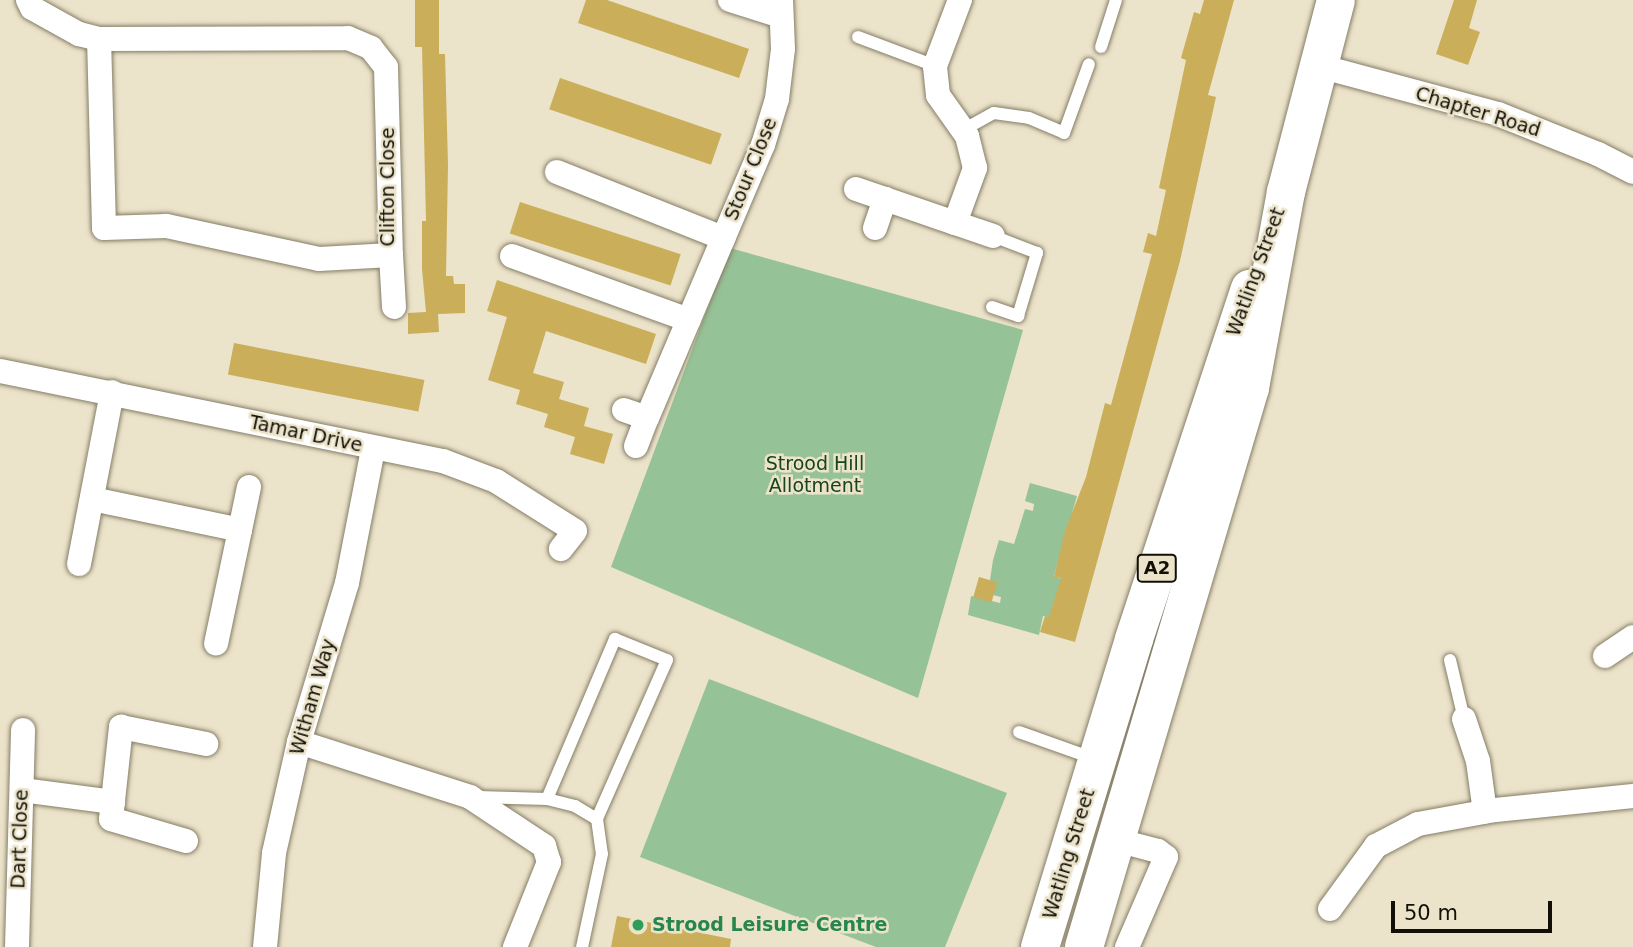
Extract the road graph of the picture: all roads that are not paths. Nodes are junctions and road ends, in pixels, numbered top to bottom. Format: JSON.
{"nodes":[{"id":1,"x":27,"y":0,"type":"edge"},
{"id":2,"x":730,"y":0,"type":"edge"},
{"id":3,"x":960,"y":0,"type":"edge"},
{"id":4,"x":1116,"y":0,"type":"edge"},
{"id":5,"x":1336,"y":0,"type":"edge"},
{"id":6,"x":781,"y":8,"type":"edge"},
{"id":7,"x":858,"y":37,"type":"dead end"},
{"id":8,"x":99,"y":39,"type":"junction"},
{"id":9,"x":1101,"y":47,"type":"dead end"},
{"id":10,"x":1089,"y":64,"type":"dead end"},
{"id":11,"x":936,"y":66,"type":"junction"},
{"id":12,"x":1319,"y":66,"type":"junction"},
{"id":13,"x":963,"y":130,"type":"junction"},
{"id":14,"x":1633,"y":172,"type":"edge"},
{"id":15,"x":557,"y":173,"type":"dead end"},
{"id":16,"x":856,"y":189,"type":"dead end"},
{"id":17,"x":1286,"y":192,"type":"junction"},
{"id":18,"x":885,"y":199,"type":"junction"},
{"id":19,"x":955,"y":223,"type":"junction"},
{"id":20,"x":875,"y":228,"type":"dead end"},
{"id":21,"x":993,"y":236,"type":"joint"},
{"id":22,"x":723,"y":238,"type":"junction"},
{"id":23,"x":391,"y":255,"type":"junction"},
{"id":24,"x":512,"y":256,"type":"dead end"},
{"id":25,"x":394,"y":307,"type":"dead end"},
{"id":26,"x":992,"y":307,"type":"dead end"},
{"id":27,"x":689,"y":320,"type":"junction"},
{"id":28,"x":0,"y":371,"type":"edge"},
{"id":29,"x":112,"y":392,"type":"junction"},
{"id":30,"x":636,"y":446,"type":"dead end"},
{"id":31,"x":373,"y":449,"type":"junction"},
{"id":32,"x":249,"y":487,"type":"dead end"},
{"id":33,"x":92,"y":499,"type":"junction"},
{"id":34,"x":240,"y":530,"type":"junction"},
{"id":35,"x":561,"y":549,"type":"dead end"},
{"id":36,"x":79,"y":564,"type":"dead end"},
{"id":37,"x":1184,"y":608,"type":"junction"},
{"id":38,"x":1633,"y":637,"type":"edge"},
{"id":39,"x":216,"y":644,"type":"dead end"},
{"id":40,"x":1605,"y":656,"type":"dead end"},
{"id":41,"x":1450,"y":660,"type":"dead end"},
{"id":42,"x":1464,"y":719,"type":"joint"},
{"id":43,"x":23,"y":730,"type":"dead end"},
{"id":44,"x":1018,"y":732,"type":"dead end"},
{"id":45,"x":299,"y":742,"type":"junction"},
{"id":46,"x":206,"y":744,"type":"dead end"},
{"id":47,"x":1098,"y":760,"type":"junction"},
{"id":48,"x":22,"y":790,"type":"junction"},
{"id":49,"x":1633,"y":796,"type":"edge"},
{"id":50,"x":470,"y":797,"type":"junction"},
{"id":51,"x":547,"y":799,"type":"junction"},
{"id":52,"x":113,"y":803,"type":"junction"},
{"id":53,"x":1485,"y":811,"type":"junction"},
{"id":54,"x":597,"y":819,"type":"junction"},
{"id":55,"x":1116,"y":840,"type":"junction"},
{"id":56,"x":186,"y":841,"type":"dead end"},
{"id":57,"x":1330,"y":909,"type":"dead end"},
{"id":58,"x":17,"y":947,"type":"edge"},
{"id":59,"x":264,"y":947,"type":"edge"},
{"id":60,"x":515,"y":947,"type":"edge"},
{"id":61,"x":582,"y":947,"type":"edge"},
{"id":62,"x":1040,"y":947,"type":"edge"},
{"id":63,"x":1059,"y":947,"type":"edge"},
{"id":64,"x":1084,"y":947,"type":"edge"},
{"id":65,"x":1127,"y":947,"type":"edge"}],
"edges":[{"from":1,"to":8,"type":"street","name":"Clifton Close"},
{"from":2,"to":6,"type":"street","name":"Stour Close"},
{"from":3,"to":11,"type":"street"},
{"from":4,"to":9,"type":"lane"},
{"from":5,"to":12,"type":"main road","number":"A2"},
{"from":6,"to":22,"type":"street","name":"Stour Close"},
{"from":7,"to":11,"type":"lane"},
{"from":8,"to":23,"type":"street","name":"Clifton Close"},
{"from":8,"to":23,"type":"street","name":"Clifton Close"},
{"from":10,"to":13,"type":"lane"},
{"from":11,"to":13,"type":"street"},
{"from":12,"to":14,"type":"street","name":"Chapter Road"},
{"from":12,"to":17,"type":"main road","number":"A2"},
{"from":13,"to":19,"type":"street"},
{"from":15,"to":22,"type":"street","name":"Stour Close"},
{"from":16,"to":18,"type":"street"},
{"from":17,"to":37,"type":"main road","name":"Watling Street","number":"A2"},
{"from":17,"to":47,"type":"main road","name":"Watling Street","number":"A2"},
{"from":18,"to":19,"type":"street"},
{"from":18,"to":20,"type":"street"},
{"from":19,"to":21,"type":"street"},
{"from":21,"to":26,"type":"lane"},
{"from":22,"to":27,"type":"street","name":"Stour Close"},
{"from":23,"to":25,"type":"street"},
{"from":24,"to":27,"type":"street"},
{"from":27,"to":30,"type":"street","name":"Stour Close"},
{"from":28,"to":29,"type":"street","name":"Tamar Drive"},
{"from":29,"to":31,"type":"street","name":"Tamar Drive"},
{"from":29,"to":33,"type":"street"},
{"from":31,"to":35,"type":"street","name":"Tamar Drive"},
{"from":31,"to":45,"type":"street","name":"Witham Way"},
{"from":32,"to":34,"type":"street"},
{"from":33,"to":34,"type":"street"},
{"from":33,"to":36,"type":"street"},
{"from":34,"to":39,"type":"street"},
{"from":37,"to":47,"type":"main road","name":"Watling Street"},
{"from":37,"to":55,"type":"main road","name":"Watling Street","number":"A2"},
{"from":38,"to":40,"type":"street"},
{"from":41,"to":42,"type":"lane"},
{"from":42,"to":53,"type":"street"},
{"from":43,"to":48,"type":"street","name":"Dart Close"},
{"from":44,"to":47,"type":"lane"},
{"from":45,"to":50,"type":"street"},
{"from":45,"to":59,"type":"street","name":"Witham Way"},
{"from":46,"to":52,"type":"street"},
{"from":47,"to":62,"type":"main road","name":"Watling Street","number":"A2"},
{"from":48,"to":52,"type":"street"},
{"from":48,"to":58,"type":"street","name":"Dart Close"},
{"from":49,"to":53,"type":"street"},
{"from":50,"to":51,"type":"lane"},
{"from":50,"to":60,"type":"street"},
{"from":51,"to":54,"type":"lane"},
{"from":51,"to":54,"type":"lane"},
{"from":52,"to":56,"type":"street"},
{"from":53,"to":57,"type":"street"},
{"from":54,"to":61,"type":"lane"},
{"from":55,"to":63,"type":"main road","name":"Watling Street"},
{"from":55,"to":64,"type":"main road","name":"Watling Street","number":"A2"},
{"from":55,"to":65,"type":"street","name":"Watling Street"}]}
